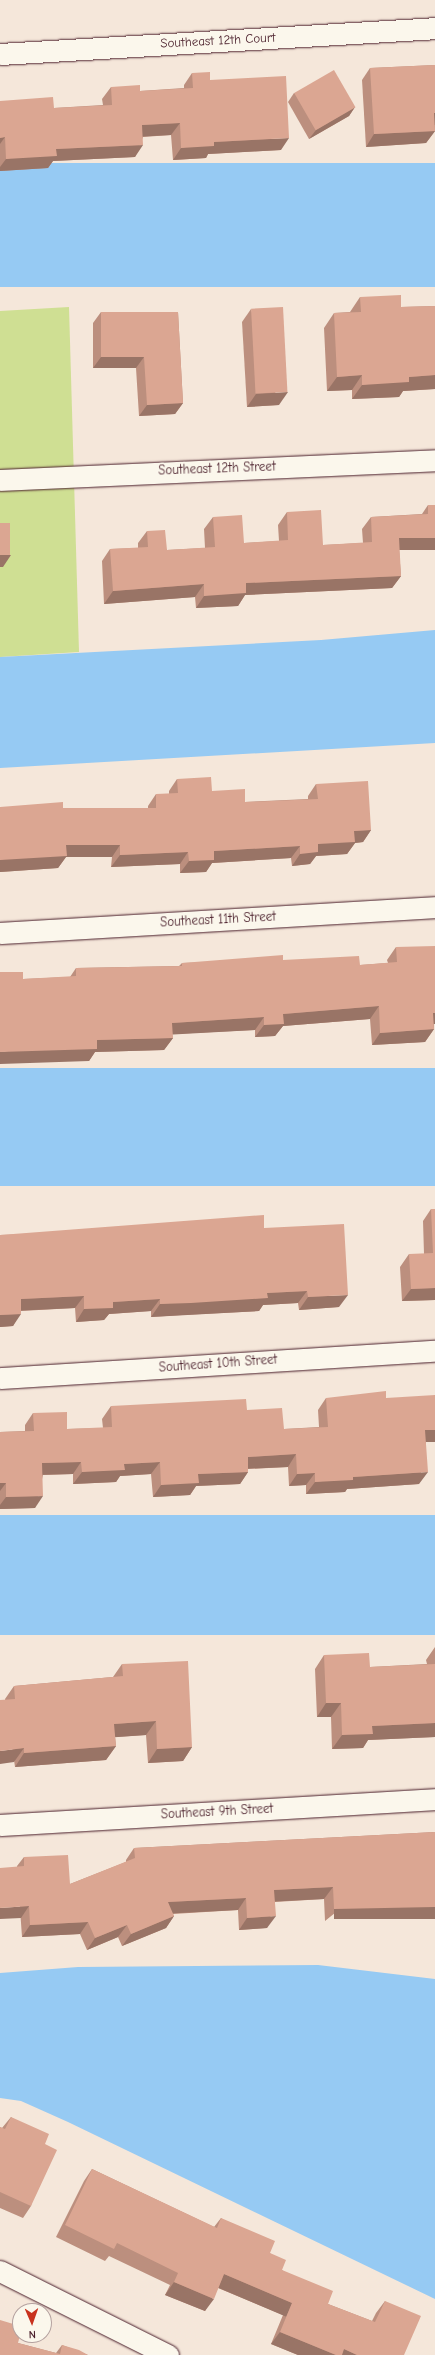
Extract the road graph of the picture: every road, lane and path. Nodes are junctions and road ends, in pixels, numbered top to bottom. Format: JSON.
{"nodes":[{"id":1,"x":435,"y":28,"type":"edge"},
{"id":2,"x":0,"y":54,"type":"edge"},
{"id":3,"x":435,"y":460,"type":"edge"},
{"id":4,"x":0,"y":480,"type":"edge"},
{"id":5,"x":435,"y":907,"type":"edge"},
{"id":6,"x":0,"y":933,"type":"edge"},
{"id":7,"x":435,"y":1351,"type":"edge"},
{"id":8,"x":0,"y":1378,"type":"edge"},
{"id":9,"x":435,"y":1799,"type":"edge"},
{"id":10,"x":0,"y":1825,"type":"edge"},
{"id":11,"x":0,"y":2271,"type":"edge"},
{"id":12,"x":168,"y":2355,"type":"edge"}],
"edges":[{"from":1,"to":2,"type":"street","name":"Southeast 12th Court"},
{"from":3,"to":4,"type":"street","name":"Southeast 12th Street"},
{"from":5,"to":6,"type":"street","name":"Southeast 11th Street"},
{"from":7,"to":8,"type":"street","name":"Southeast 10th Street"},
{"from":9,"to":10,"type":"street","name":"Southeast 9th Street"},
{"from":11,"to":12,"type":"street"}]}
